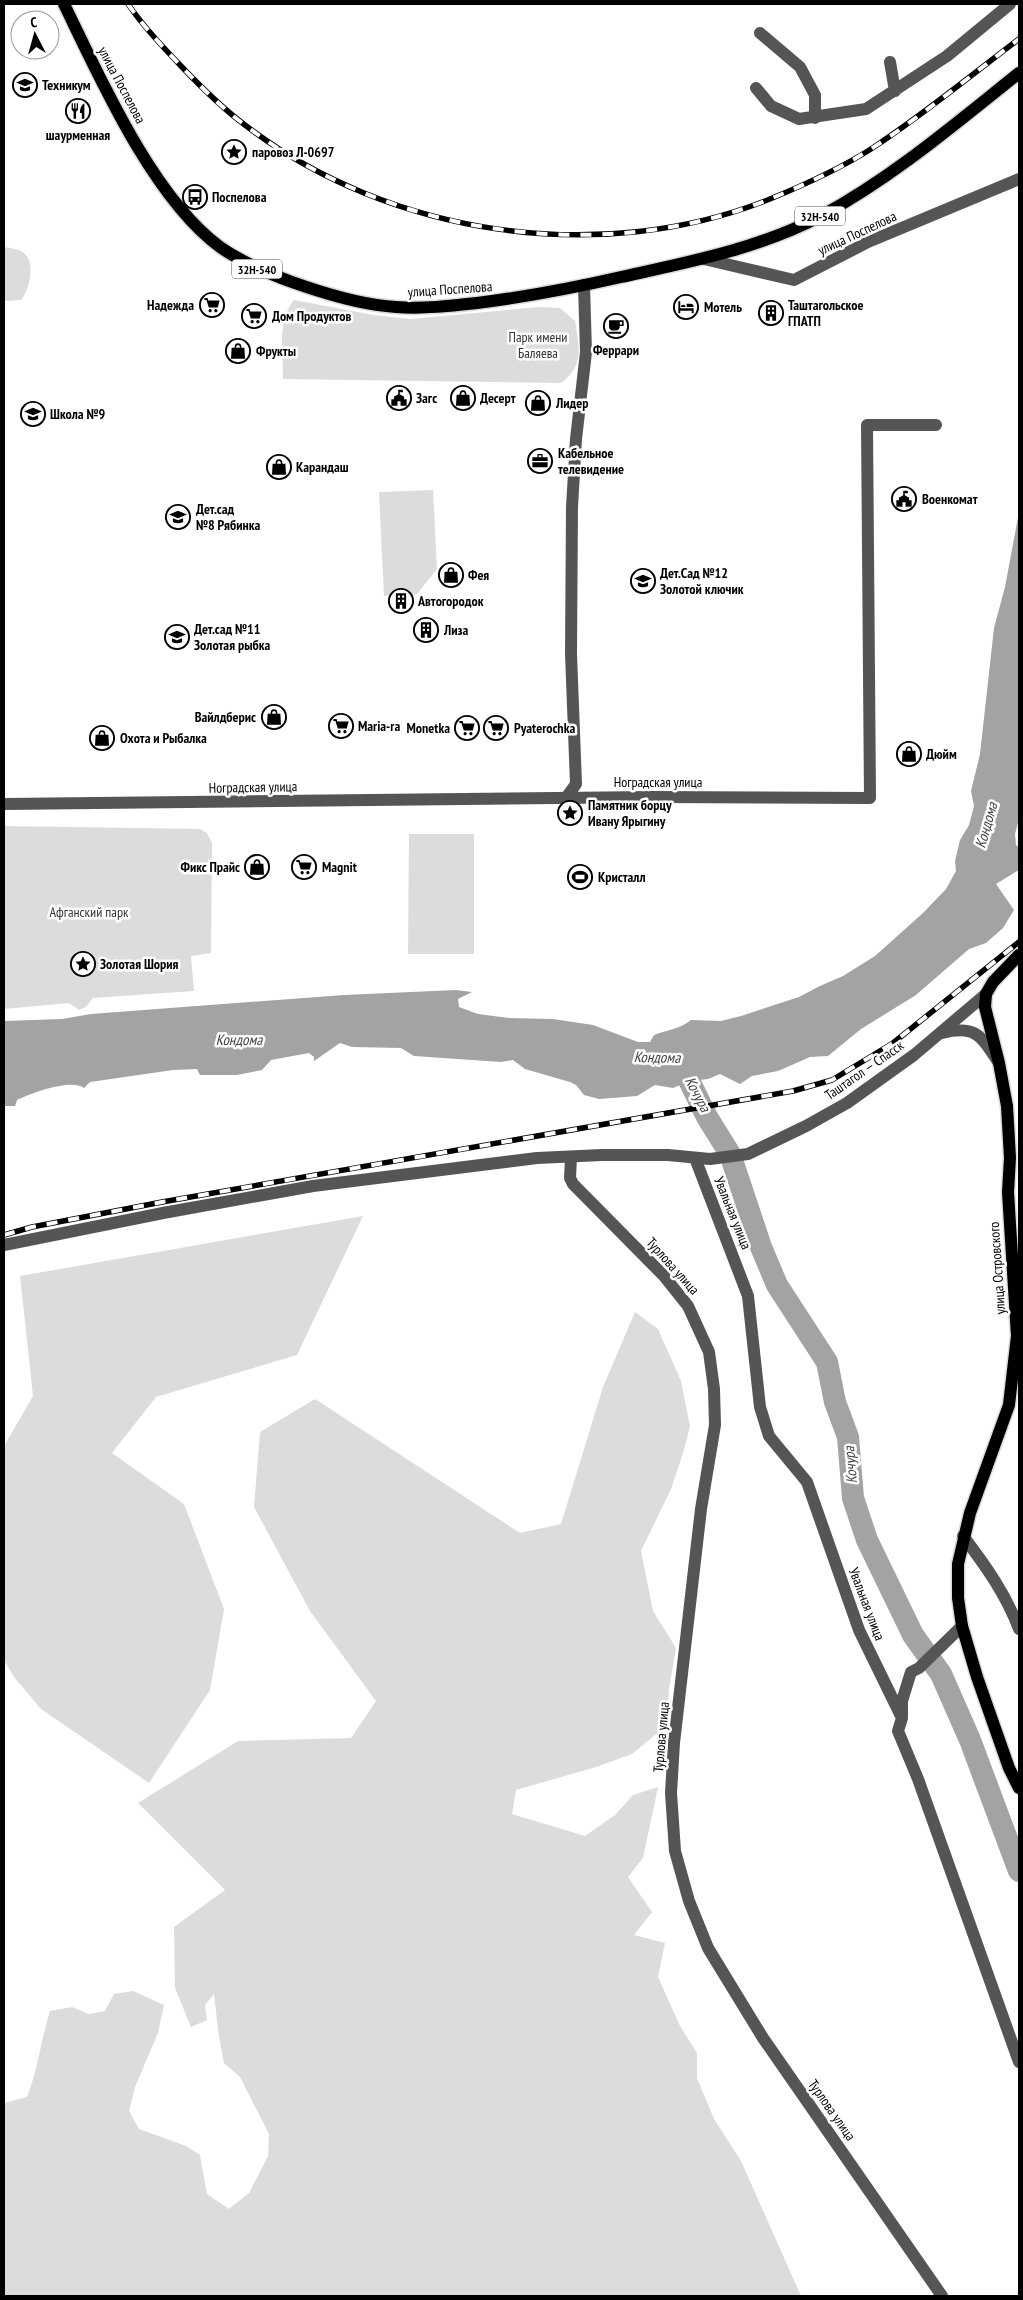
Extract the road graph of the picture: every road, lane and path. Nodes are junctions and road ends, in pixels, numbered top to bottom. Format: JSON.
{"nodes":[{"id":1,"x":64,"y":4,"type":"edge"},
{"id":2,"x":1010,"y":4,"type":"edge"},
{"id":3,"x":760,"y":33,"type":"dead end"},
{"id":4,"x":890,"y":62,"type":"dead end"},
{"id":5,"x":1019,"y":73,"type":"edge"},
{"id":6,"x":756,"y":88,"type":"dead end"},
{"id":7,"x":895,"y":91,"type":"junction"},
{"id":8,"x":815,"y":118,"type":"junction"},
{"id":9,"x":1019,"y":179,"type":"edge"},
{"id":10,"x":704,"y":258,"type":"junction"},
{"id":11,"x":584,"y":285,"type":"junction"},
{"id":12,"x":936,"y":425,"type":"dead end"},
{"id":13,"x":566,"y":798,"type":"junction"},
{"id":14,"x":4,"y":804,"type":"edge"},
{"id":15,"x":1019,"y":955,"type":"edge"},
{"id":16,"x":986,"y":994,"type":"junction"},
{"id":17,"x":939,"y":1033,"type":"junction"},
{"id":18,"x":999,"y":1063,"type":"junction"},
{"id":19,"x":571,"y":1157,"type":"junction"},
{"id":20,"x":695,"y":1158,"type":"junction"},
{"id":21,"x":1010,"y":1158,"type":"junction"},
{"id":22,"x":1019,"y":1168,"type":"edge"},
{"id":23,"x":4,"y":1245,"type":"edge"},
{"id":24,"x":963,"y":1536,"type":"junction"},
{"id":25,"x":962,"y":1626,"type":"junction"},
{"id":26,"x":1019,"y":1629,"type":"edge"},
{"id":27,"x":902,"y":1718,"type":"junction"},
{"id":28,"x":1019,"y":1788,"type":"edge"},
{"id":29,"x":1019,"y":2062,"type":"edge"},
{"id":30,"x":942,"y":2296,"type":"edge"}],
"edges":[{"from":1,"to":11,"type":"main road","name":"улица Поспелова","number":"32Н-540"},
{"from":2,"to":7,"type":"street"},
{"from":3,"to":8,"type":"street"},
{"from":4,"to":7,"type":"street"},
{"from":5,"to":10,"type":"main road","number":"32Н-540"},
{"from":6,"to":8,"type":"street"},
{"from":7,"to":8,"type":"street"},
{"from":9,"to":10,"type":"street","name":"улица Поспелова"},
{"from":10,"to":11,"type":"main road","number":"32Н-540"},
{"from":11,"to":13,"type":"street"},
{"from":12,"to":13,"type":"street","name":"Ноградская улица"},
{"from":13,"to":14,"type":"street","name":"Ноградская улица"},
{"from":15,"to":16,"type":"main road"},
{"from":16,"to":17,"type":"street","name":"Таштагол — Спасск"},
{"from":16,"to":18,"type":"main road","name":"улица Островского"},
{"from":17,"to":18,"type":"street"},
{"from":17,"to":20,"type":"street","name":"Таштагол — Спасск"},
{"from":18,"to":21,"type":"main road","name":"улица Островского"},
{"from":19,"to":20,"type":"street","name":"Таштагол — Спасск"},
{"from":19,"to":23,"type":"street","name":"Таштагол — Спасск"},
{"from":19,"to":30,"type":"street","name":"Турлова улица"},
{"from":20,"to":27,"type":"street","name":"Увальная улица"},
{"from":21,"to":22,"type":"street"},
{"from":21,"to":24,"type":"main road","name":"улица Островского"},
{"from":24,"to":25,"type":"main road","name":"улица Островского"},
{"from":24,"to":26,"type":"street"},
{"from":25,"to":27,"type":"street"},
{"from":25,"to":28,"type":"main road","name":"улица Островского"},
{"from":27,"to":29,"type":"street","name":"Увальная улица"}]}
